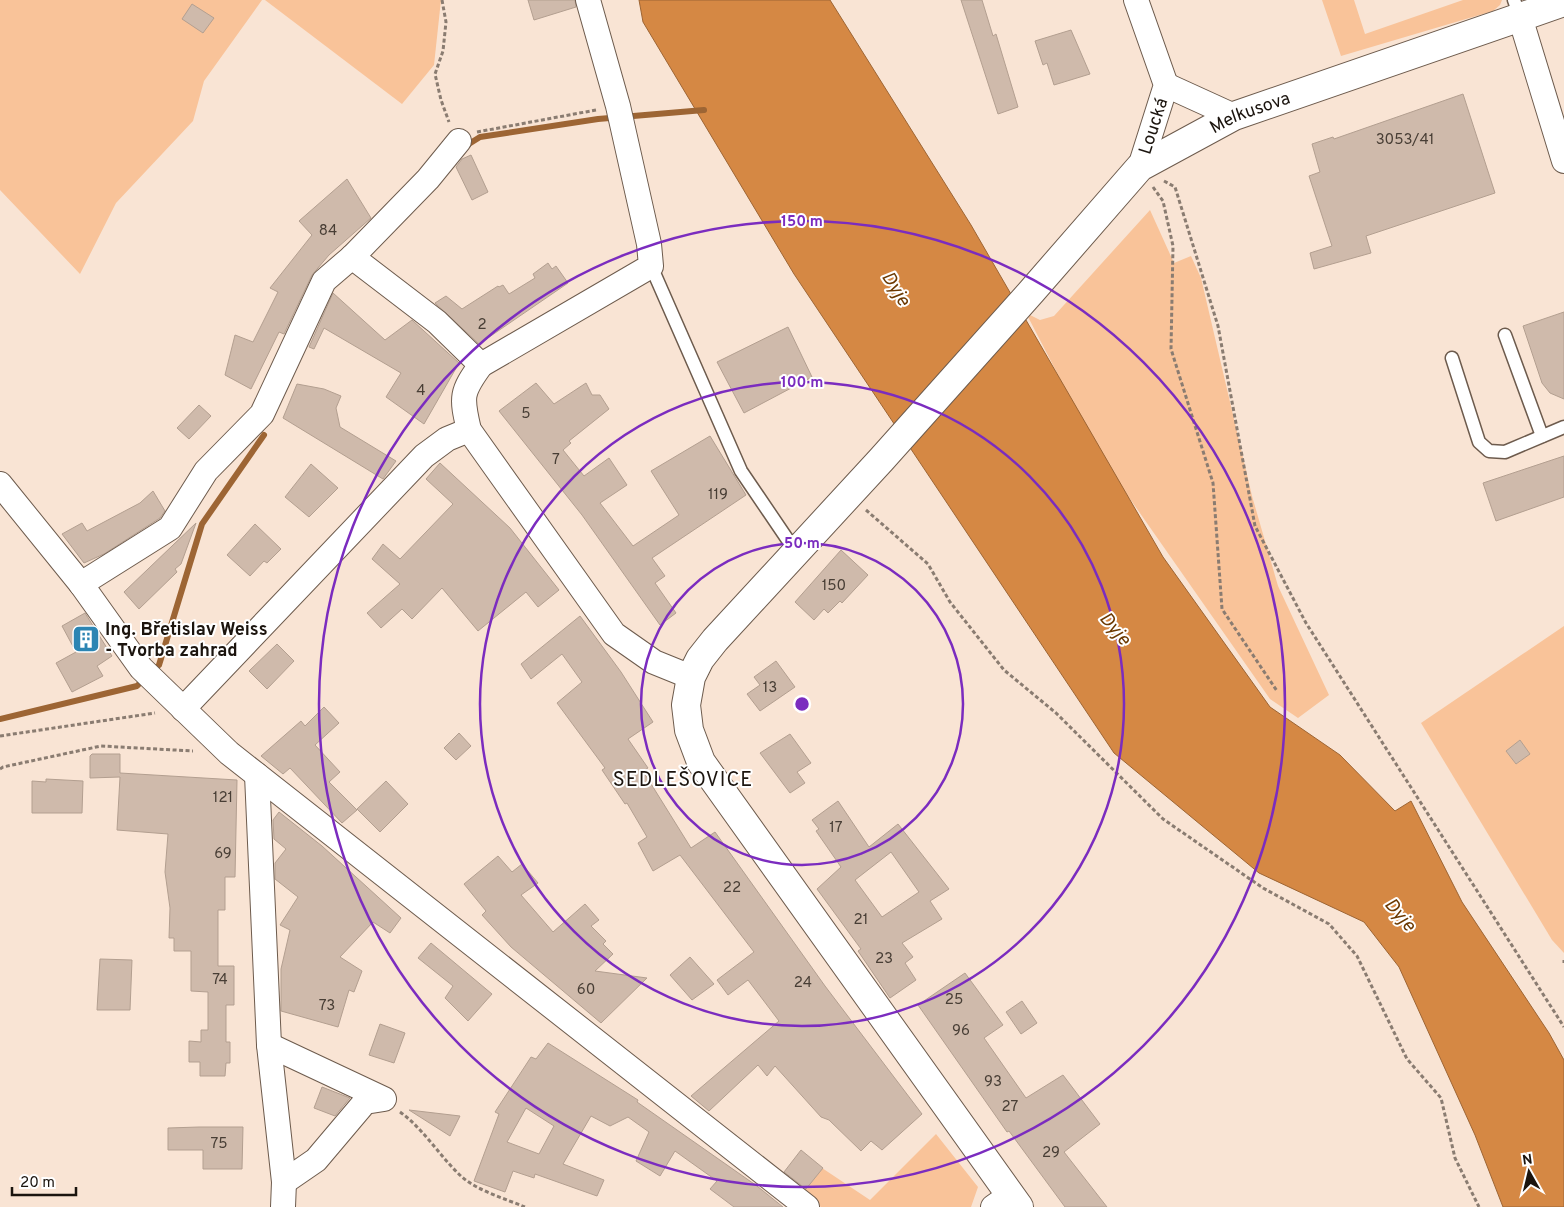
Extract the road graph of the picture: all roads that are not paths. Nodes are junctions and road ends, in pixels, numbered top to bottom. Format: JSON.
{"nodes":[{"id":1,"x":588,"y":0,"type":"edge"},
{"id":2,"x":1136,"y":0,"type":"edge"},
{"id":3,"x":1564,"y":2,"type":"edge"},
{"id":4,"x":1517,"y":9,"type":"edge"},
{"id":5,"x":1166,"y":85,"type":"junction"},
{"id":6,"x":1234,"y":116,"type":"junction"},
{"id":7,"x":455,"y":145,"type":"road end"},
{"id":8,"x":1564,"y":161,"type":"edge"},
{"id":9,"x":1140,"y":167,"type":"junction"},
{"id":10,"x":352,"y":257,"type":"junction"},
{"id":11,"x":651,"y":266,"type":"junction"},
{"id":12,"x":1505,"y":335,"type":"dead end"},
{"id":13,"x":1452,"y":358,"type":"dead end"},
{"id":14,"x":481,"y":365,"type":"junction"},
{"id":15,"x":1564,"y":427,"type":"edge"},
{"id":16,"x":469,"y":430,"type":"junction"},
{"id":17,"x":1542,"y":436,"type":"junction"},
{"id":18,"x":0,"y":484,"type":"edge"},
{"id":19,"x":796,"y":552,"type":"junction"},
{"id":20,"x":81,"y":584,"type":"junction"},
{"id":21,"x":691,"y":677,"type":"junction"},
{"id":22,"x":183,"y":709,"type":"junction"},
{"id":23,"x":257,"y":775,"type":"junction"},
{"id":24,"x":269,"y":1045,"type":"junction"},
{"id":25,"x":284,"y":1182,"type":"junction"},
{"id":26,"x":1007,"y":1203,"type":"edge"},
{"id":27,"x":283,"y":1207,"type":"edge"},
{"id":28,"x":807,"y":1207,"type":"edge"}],
"edges":[{"from":1,"to":11,"type":"street"},
{"from":2,"to":5,"type":"street","name":"Loucká"},
{"from":3,"to":4,"type":"street","name":"Melkusova"},
{"from":4,"to":6,"type":"street","name":"Melkusova"},
{"from":4,"to":8,"type":"street"},
{"from":5,"to":6,"type":"street","name":"Loucká"},
{"from":5,"to":9,"type":"street","name":"Loucká"},
{"from":6,"to":9,"type":"street","name":"Melkusova"},
{"from":7,"to":10,"type":"street"},
{"from":9,"to":19,"type":"street","name":"Melkusova"},
{"from":10,"to":14,"type":"street"},
{"from":10,"to":20,"type":"street"},
{"from":11,"to":14,"type":"street"},
{"from":11,"to":19,"type":"lane"},
{"from":12,"to":17,"type":"lane"},
{"from":13,"to":17,"type":"lane"},
{"from":14,"to":16,"type":"street"},
{"from":15,"to":17,"type":"lane"},
{"from":16,"to":21,"type":"street"},
{"from":16,"to":22,"type":"street"},
{"from":18,"to":20,"type":"street"},
{"from":19,"to":21,"type":"street","name":"Melkusova"},
{"from":20,"to":22,"type":"street"},
{"from":21,"to":26,"type":"street"},
{"from":22,"to":23,"type":"street"},
{"from":23,"to":24,"type":"street"},
{"from":23,"to":28,"type":"street"},
{"from":24,"to":25,"type":"street"},
{"from":24,"to":25,"type":"street"},
{"from":25,"to":27,"type":"street"}]}
